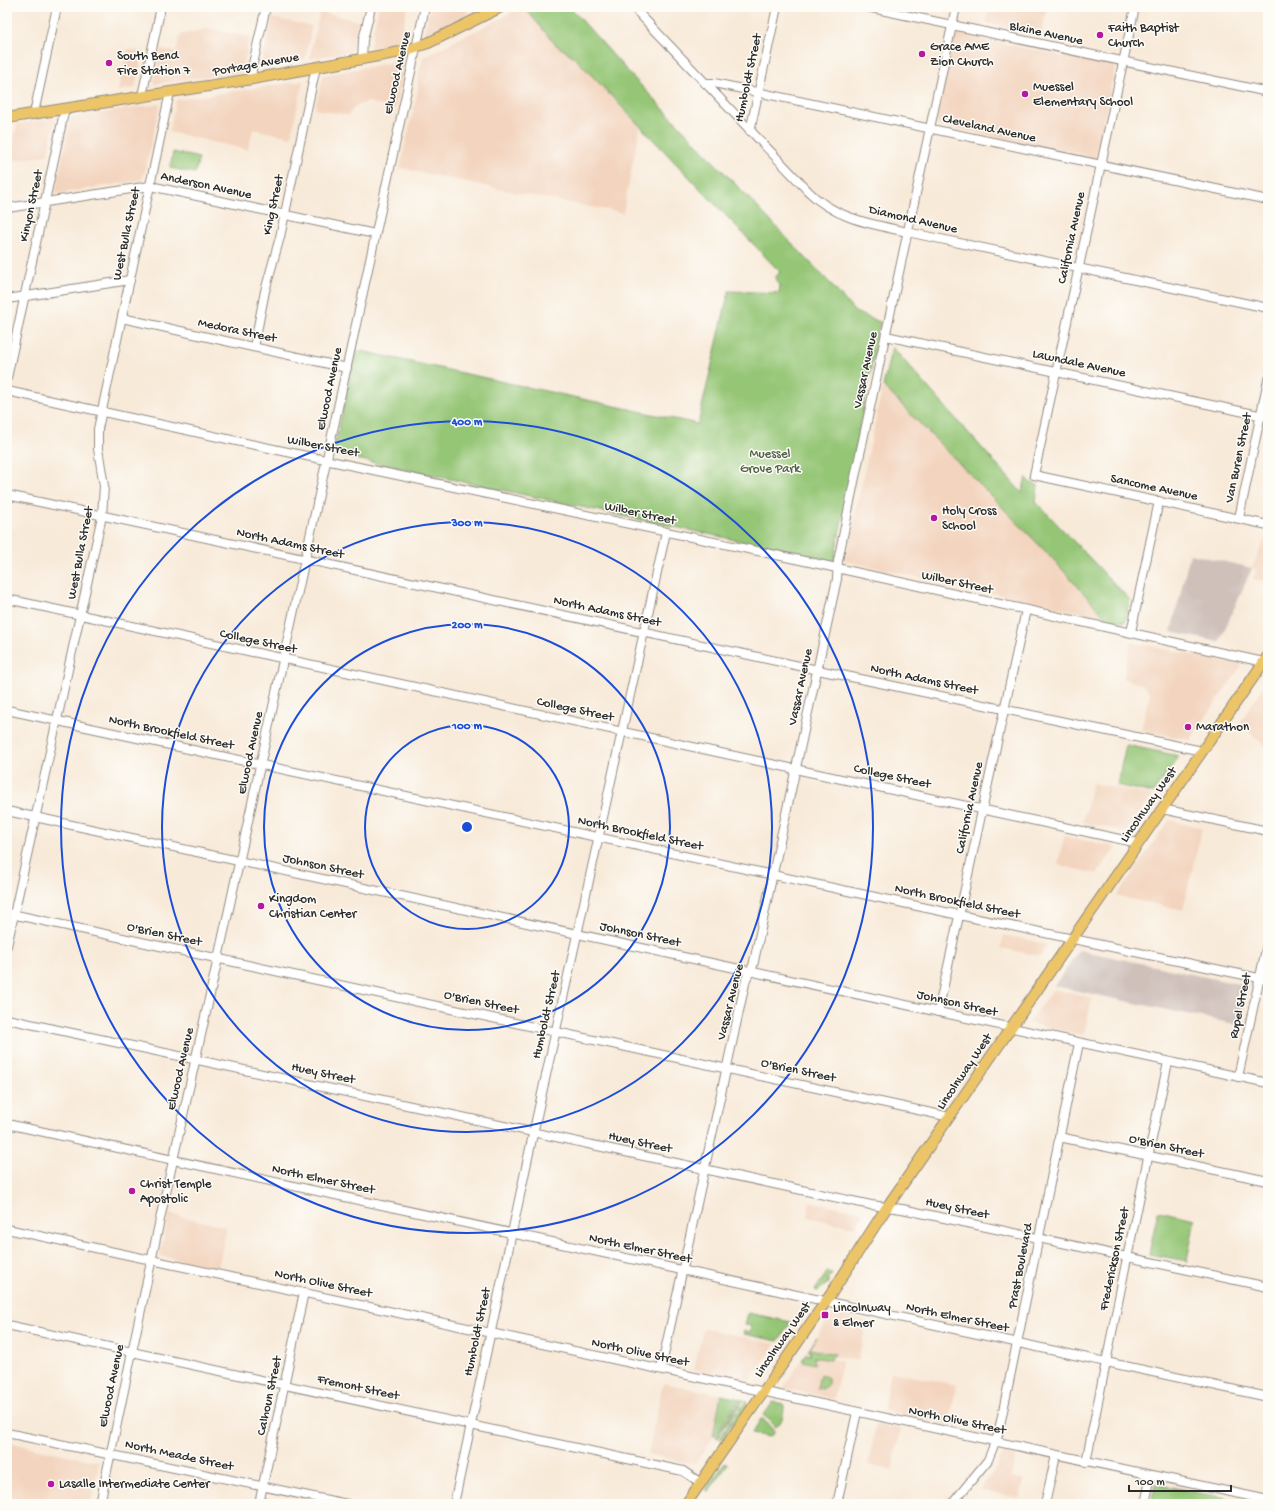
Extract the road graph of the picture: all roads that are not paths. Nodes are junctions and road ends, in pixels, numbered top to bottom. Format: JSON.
{"nodes":[{"id":1,"x":57,"y":7,"type":"edge"},
{"id":2,"x":161,"y":7,"type":"edge"},
{"id":3,"x":266,"y":7,"type":"edge"},
{"id":4,"x":371,"y":7,"type":"edge"},
{"id":5,"x":425,"y":7,"type":"edge"},
{"id":6,"x":501,"y":7,"type":"edge"},
{"id":7,"x":633,"y":7,"type":"edge"},
{"id":8,"x":777,"y":7,"type":"edge"},
{"id":9,"x":867,"y":7,"type":"edge"},
{"id":10,"x":956,"y":7,"type":"edge"},
{"id":11,"x":1135,"y":7,"type":"edge"},
{"id":12,"x":952,"y":25,"type":"junction"},
{"id":13,"x":416,"y":47,"type":"junction"},
{"id":14,"x":362,"y":59,"type":"junction"},
{"id":15,"x":1123,"y":62,"type":"junction"},
{"id":16,"x":316,"y":67,"type":"junction"},
{"id":17,"x":252,"y":79,"type":"junction"},
{"id":18,"x":705,"y":83,"type":"junction"},
{"id":19,"x":170,"y":92,"type":"junction"},
{"id":20,"x":758,"y":92,"type":"junction"},
{"id":21,"x":1268,"y":92,"type":"edge"},
{"id":22,"x":142,"y":96,"type":"junction"},
{"id":23,"x":65,"y":108,"type":"junction"},
{"id":24,"x":34,"y":113,"type":"junction"},
{"id":25,"x":7,"y":118,"type":"edge"},
{"id":26,"x":929,"y":129,"type":"junction"},
{"id":27,"x":750,"y":131,"type":"junction"},
{"id":28,"x":1101,"y":164,"type":"junction"},
{"id":29,"x":150,"y":186,"type":"junction"},
{"id":30,"x":1268,"y":200,"type":"edge"},
{"id":31,"x":45,"y":202,"type":"junction"},
{"id":32,"x":7,"y":208,"type":"edge"},
{"id":33,"x":284,"y":214,"type":"junction"},
{"id":34,"x":907,"y":232,"type":"junction"},
{"id":35,"x":375,"y":234,"type":"junction"},
{"id":36,"x":1078,"y":268,"type":"junction"},
{"id":37,"x":130,"y":280,"type":"junction"},
{"id":38,"x":25,"y":296,"type":"junction"},
{"id":39,"x":7,"y":299,"type":"edge"},
{"id":40,"x":1268,"y":308,"type":"edge"},
{"id":41,"x":122,"y":318,"type":"junction"},
{"id":42,"x":886,"y":336,"type":"junction"},
{"id":43,"x":254,"y":347,"type":"junction"},
{"id":44,"x":347,"y":368,"type":"junction"},
{"id":45,"x":1056,"y":372,"type":"junction"},
{"id":46,"x":7,"y":378,"type":"edge"},
{"id":47,"x":1268,"y":380,"type":"edge"},
{"id":48,"x":7,"y":391,"type":"edge"},
{"id":49,"x":102,"y":412,"type":"junction"},
{"id":50,"x":1264,"y":416,"type":"edge"},
{"id":51,"x":327,"y":461,"type":"junction"},
{"id":52,"x":1034,"y":475,"type":"joint"},
{"id":53,"x":7,"y":495,"type":"edge"},
{"id":54,"x":1159,"y":501,"type":"junction"},
{"id":55,"x":102,"y":516,"type":"junction"},
{"id":56,"x":1239,"y":518,"type":"junction"},
{"id":57,"x":1268,"y":525,"type":"edge"},
{"id":58,"x":666,"y":532,"type":"junction"},
{"id":59,"x":305,"y":560,"type":"junction"},
{"id":60,"x":838,"y":569,"type":"junction"},
{"id":61,"x":7,"y":599,"type":"edge"},
{"id":62,"x":1026,"y":610,"type":"junction"},
{"id":63,"x":80,"y":615,"type":"junction"},
{"id":64,"x":643,"y":632,"type":"junction"},
{"id":65,"x":1131,"y":632,"type":"junction"},
{"id":66,"x":284,"y":660,"type":"junction"},
{"id":67,"x":1267,"y":660,"type":"edge"},
{"id":68,"x":818,"y":670,"type":"junction"},
{"id":69,"x":7,"y":710,"type":"edge"},
{"id":70,"x":1004,"y":710,"type":"junction"},
{"id":71,"x":57,"y":721,"type":"junction"},
{"id":72,"x":622,"y":732,"type":"junction"},
{"id":73,"x":1202,"y":751,"type":"junction"},
{"id":74,"x":260,"y":765,"type":"junction"},
{"id":75,"x":796,"y":769,"type":"junction"},
{"id":76,"x":982,"y":809,"type":"junction"},
{"id":77,"x":1162,"y":809,"type":"junction"},
{"id":78,"x":7,"y":811,"type":"edge"},
{"id":79,"x":35,"y":817,"type":"junction"},
{"id":80,"x":1268,"y":831,"type":"edge"},
{"id":81,"x":598,"y":837,"type":"junction"},
{"id":82,"x":1138,"y":843,"type":"junction"},
{"id":83,"x":239,"y":862,"type":"junction"},
{"id":84,"x":773,"y":875,"type":"junction"},
{"id":85,"x":10,"y":914,"type":"edge"},
{"id":86,"x":959,"y":915,"type":"junction"},
{"id":87,"x":577,"y":934,"type":"junction"},
{"id":88,"x":1072,"y":939,"type":"junction"},
{"id":89,"x":1268,"y":940,"type":"edge"},
{"id":90,"x":7,"y":946,"type":"edge"},
{"id":91,"x":218,"y":958,"type":"junction"},
{"id":92,"x":750,"y":972,"type":"junction"},
{"id":93,"x":1264,"y":979,"type":"edge"},
{"id":94,"x":938,"y":1012,"type":"junction"},
{"id":95,"x":7,"y":1019,"type":"edge"},
{"id":96,"x":1010,"y":1028,"type":"junction"},
{"id":97,"x":556,"y":1031,"type":"junction"},
{"id":98,"x":1079,"y":1043,"type":"junction"},
{"id":99,"x":196,"y":1059,"type":"junction"},
{"id":100,"x":1168,"y":1062,"type":"junction"},
{"id":101,"x":727,"y":1068,"type":"junction"},
{"id":102,"x":1238,"y":1077,"type":"junction"},
{"id":103,"x":1268,"y":1083,"type":"edge"},
{"id":104,"x":950,"y":1116,"type":"junction"},
{"id":105,"x":7,"y":1124,"type":"edge"},
{"id":106,"x":533,"y":1132,"type":"junction"},
{"id":107,"x":1059,"y":1137,"type":"junction"},
{"id":108,"x":1148,"y":1156,"type":"junction"},
{"id":109,"x":174,"y":1160,"type":"junction"},
{"id":110,"x":704,"y":1169,"type":"junction"},
{"id":111,"x":1268,"y":1181,"type":"edge"},
{"id":112,"x":887,"y":1207,"type":"junction"},
{"id":113,"x":7,"y":1228,"type":"edge"},
{"id":114,"x":512,"y":1233,"type":"junction"},
{"id":115,"x":1038,"y":1238,"type":"junction"},
{"id":116,"x":1126,"y":1258,"type":"junction"},
{"id":117,"x":151,"y":1260,"type":"junction"},
{"id":118,"x":682,"y":1270,"type":"junction"},
{"id":119,"x":1268,"y":1287,"type":"edge"},
{"id":120,"x":304,"y":1292,"type":"junction"},
{"id":121,"x":826,"y":1302,"type":"junction"},
{"id":122,"x":7,"y":1325,"type":"edge"},
{"id":123,"x":491,"y":1333,"type":"junction"},
{"id":124,"x":1017,"y":1343,"type":"junction"},
{"id":125,"x":132,"y":1352,"type":"junction"},
{"id":126,"x":1106,"y":1362,"type":"junction"},
{"id":127,"x":661,"y":1370,"type":"junction"},
{"id":128,"x":284,"y":1385,"type":"junction"},
{"id":129,"x":764,"y":1392,"type":"junction"},
{"id":130,"x":1268,"y":1397,"type":"edge"},
{"id":131,"x":857,"y":1412,"type":"junction"},
{"id":132,"x":471,"y":1425,"type":"junction"},
{"id":133,"x":7,"y":1433,"type":"edge"},
{"id":134,"x":996,"y":1442,"type":"junction"},
{"id":135,"x":110,"y":1454,"type":"junction"},
{"id":136,"x":1056,"y":1455,"type":"junction"},
{"id":137,"x":1086,"y":1462,"type":"junction"},
{"id":138,"x":1151,"y":1475,"type":"junction"},
{"id":139,"x":701,"y":1483,"type":"junction"},
{"id":140,"x":263,"y":1486,"type":"junction"},
{"id":141,"x":1268,"y":1500,"type":"edge"},
{"id":142,"x":100,"y":1504,"type":"edge"},
{"id":143,"x":259,"y":1504,"type":"edge"},
{"id":144,"x":347,"y":1504,"type":"edge"},
{"id":145,"x":454,"y":1504,"type":"edge"},
{"id":146,"x":686,"y":1504,"type":"edge"},
{"id":147,"x":836,"y":1504,"type":"edge"},
{"id":148,"x":952,"y":1504,"type":"edge"},
{"id":149,"x":1045,"y":1504,"type":"edge"},
{"id":150,"x":1145,"y":1504,"type":"edge"}],
"edges":[{"from":1,"to":24,"type":"street"},
{"from":2,"to":22,"type":"street"},
{"from":3,"to":17,"type":"street"},
{"from":4,"to":14,"type":"street"},
{"from":5,"to":13,"type":"street","name":"Elwood Avenue"},
{"from":6,"to":13,"type":"main road","name":"Portage Avenue"},
{"from":7,"to":18,"type":"street","name":"Diamond Avenue"},
{"from":8,"to":20,"type":"street","name":"Humboldt Street"},
{"from":9,"to":12,"type":"street","name":"Blaine Avenue"},
{"from":10,"to":12,"type":"street","name":"Vassar Avenue"},
{"from":11,"to":15,"type":"street","name":"California Avenue"},
{"from":12,"to":15,"type":"street","name":"Blaine Avenue"},
{"from":12,"to":26,"type":"street","name":"Vassar Avenue"},
{"from":13,"to":14,"type":"main road","name":"Portage Avenue"},
{"from":13,"to":35,"type":"street","name":"Elwood Avenue"},
{"from":14,"to":16,"type":"main road","name":"Portage Avenue"},
{"from":15,"to":21,"type":"street","name":"Blaine Avenue"},
{"from":15,"to":28,"type":"street","name":"California Avenue"},
{"from":16,"to":17,"type":"main road","name":"Portage Avenue"},
{"from":16,"to":33,"type":"street","name":"King Street"},
{"from":17,"to":19,"type":"main road","name":"Portage Avenue"},
{"from":18,"to":20,"type":"street","name":"Cleveland Avenue"},
{"from":18,"to":27,"type":"street","name":"Diamond Avenue"},
{"from":19,"to":22,"type":"main road","name":"Portage Avenue"},
{"from":19,"to":29,"type":"street","name":"West Bulla Street"},
{"from":20,"to":26,"type":"street","name":"Cleveland Avenue"},
{"from":20,"to":27,"type":"street","name":"Humboldt Street"},
{"from":22,"to":23,"type":"main road","name":"Portage Avenue"},
{"from":23,"to":24,"type":"main road","name":"Portage Avenue"},
{"from":23,"to":31,"type":"street","name":"Kinyon Street"},
{"from":24,"to":25,"type":"main road","name":"Portage Avenue"},
{"from":26,"to":28,"type":"street","name":"Cleveland Avenue"},
{"from":26,"to":34,"type":"street","name":"Vassar Avenue"},
{"from":27,"to":34,"type":"street","name":"Diamond Avenue"},
{"from":28,"to":30,"type":"street","name":"Cleveland Avenue"},
{"from":28,"to":36,"type":"street","name":"California Avenue"},
{"from":29,"to":31,"type":"street","name":"Anderson Avenue"},
{"from":29,"to":33,"type":"street","name":"Anderson Avenue"},
{"from":29,"to":37,"type":"street","name":"West Bulla Street"},
{"from":31,"to":32,"type":"street","name":"Anderson Avenue"},
{"from":31,"to":38,"type":"street","name":"Kinyon Street"},
{"from":33,"to":35,"type":"street","name":"Anderson Avenue"},
{"from":33,"to":43,"type":"street","name":"King Street"},
{"from":34,"to":36,"type":"street","name":"Diamond Avenue"},
{"from":34,"to":42,"type":"street","name":"Vassar Avenue"},
{"from":35,"to":44,"type":"street","name":"Elwood Avenue"},
{"from":36,"to":40,"type":"street","name":"Diamond Avenue"},
{"from":36,"to":45,"type":"street","name":"California Avenue"},
{"from":37,"to":38,"type":"street"},
{"from":37,"to":41,"type":"street","name":"West Bulla Street"},
{"from":38,"to":39,"type":"street"},
{"from":38,"to":46,"type":"street","name":"Kinyon Street"},
{"from":41,"to":43,"type":"street","name":"Medora Street"},
{"from":41,"to":49,"type":"street","name":"West Bulla Street"},
{"from":42,"to":45,"type":"street","name":"Lawndale Avenue"},
{"from":42,"to":60,"type":"street","name":"Vassar Avenue"},
{"from":43,"to":44,"type":"street","name":"Medora Street"},
{"from":44,"to":51,"type":"street","name":"Elwood Avenue"},
{"from":45,"to":50,"type":"street","name":"Lawndale Avenue"},
{"from":45,"to":52,"type":"street","name":"California Avenue"},
{"from":47,"to":50,"type":"street","name":"Van Buren Street"},
{"from":48,"to":49,"type":"street","name":"Wilber Street"},
{"from":49,"to":51,"type":"street","name":"Wilber Street"},
{"from":49,"to":55,"type":"street","name":"West Bulla Street"},
{"from":50,"to":56,"type":"street","name":"Van Buren Street"},
{"from":51,"to":58,"type":"street","name":"Wilber Street"},
{"from":51,"to":59,"type":"street","name":"Elwood Avenue"},
{"from":52,"to":54,"type":"street","name":"Sancome Avenue"},
{"from":53,"to":55,"type":"street","name":"North Adams Street"},
{"from":54,"to":56,"type":"street","name":"Sancome Avenue"},
{"from":54,"to":65,"type":"street"},
{"from":55,"to":59,"type":"street","name":"North Adams Street"},
{"from":55,"to":63,"type":"street","name":"West Bulla Street"},
{"from":56,"to":57,"type":"street","name":"Sancome Avenue"},
{"from":58,"to":60,"type":"street","name":"Wilber Street"},
{"from":58,"to":64,"type":"street","name":"Humboldt Street"},
{"from":59,"to":64,"type":"street","name":"North Adams Street"},
{"from":59,"to":66,"type":"street","name":"Elwood Avenue"},
{"from":60,"to":62,"type":"street","name":"Wilber Street"},
{"from":60,"to":68,"type":"street","name":"Vassar Avenue"},
{"from":61,"to":63,"type":"street","name":"College Street"},
{"from":62,"to":65,"type":"street","name":"Wilber Street"},
{"from":62,"to":70,"type":"street","name":"California Avenue"},
{"from":63,"to":66,"type":"street","name":"College Street"},
{"from":63,"to":71,"type":"street","name":"West Bulla Street"},
{"from":64,"to":68,"type":"street","name":"North Adams Street"},
{"from":64,"to":72,"type":"street","name":"Humboldt Street"},
{"from":65,"to":67,"type":"street","name":"Wilber Street"},
{"from":66,"to":72,"type":"street","name":"College Street"},
{"from":66,"to":74,"type":"street","name":"Elwood Avenue"},
{"from":67,"to":73,"type":"main road","name":"Lincolnway West"},
{"from":68,"to":70,"type":"street","name":"North Adams Street"},
{"from":68,"to":75,"type":"street","name":"Vassar Avenue"},
{"from":69,"to":71,"type":"street","name":"North Brookfield Street"},
{"from":70,"to":73,"type":"street","name":"North Adams Street"},
{"from":70,"to":76,"type":"street","name":"California Avenue"},
{"from":71,"to":74,"type":"street","name":"North Brookfield Street"},
{"from":71,"to":79,"type":"street","name":"West Bulla Street"},
{"from":72,"to":75,"type":"street","name":"College Street"},
{"from":72,"to":81,"type":"street","name":"Humboldt Street"},
{"from":73,"to":77,"type":"main road","name":"Lincolnway West"},
{"from":74,"to":81,"type":"street","name":"North Brookfield Street"},
{"from":74,"to":83,"type":"street","name":"Elwood Avenue"},
{"from":75,"to":76,"type":"street","name":"College Street"},
{"from":75,"to":84,"type":"street","name":"Vassar Avenue"},
{"from":76,"to":82,"type":"street","name":"College Street"},
{"from":76,"to":86,"type":"street","name":"California Avenue"},
{"from":77,"to":80,"type":"street"},
{"from":77,"to":82,"type":"main road","name":"Lincolnway West"},
{"from":78,"to":79,"type":"street","name":"Johnson Street"},
{"from":79,"to":83,"type":"street","name":"Johnson Street"},
{"from":79,"to":85,"type":"street","name":"West Bulla Street"},
{"from":81,"to":84,"type":"street","name":"North Brookfield Street"},
{"from":81,"to":87,"type":"street","name":"Humboldt Street"},
{"from":82,"to":88,"type":"main road","name":"Lincolnway West"},
{"from":83,"to":87,"type":"street","name":"Johnson Street"},
{"from":83,"to":91,"type":"street","name":"Elwood Avenue"},
{"from":84,"to":86,"type":"street","name":"North Brookfield Street"},
{"from":84,"to":92,"type":"street","name":"Vassar Avenue"},
{"from":85,"to":90,"type":"street","name":"West Bulla Street"},
{"from":85,"to":91,"type":"street","name":"O'Brien Street"},
{"from":86,"to":88,"type":"street","name":"North Brookfield Street"},
{"from":86,"to":94,"type":"street","name":"California Avenue"},
{"from":87,"to":92,"type":"street","name":"Johnson Street"},
{"from":87,"to":97,"type":"street","name":"Humboldt Street"},
{"from":88,"to":93,"type":"street","name":"North Brookfield Street"},
{"from":88,"to":96,"type":"main road","name":"Lincolnway West"},
{"from":89,"to":93,"type":"street","name":"Rupel Street"},
{"from":91,"to":97,"type":"street","name":"O'Brien Street"},
{"from":91,"to":99,"type":"street","name":"Elwood Avenue"},
{"from":92,"to":94,"type":"street","name":"Johnson Street"},
{"from":92,"to":101,"type":"street","name":"Vassar Avenue"},
{"from":93,"to":102,"type":"street","name":"Rupel Street"},
{"from":94,"to":96,"type":"street","name":"Johnson Street"},
{"from":95,"to":99,"type":"street","name":"Huey Street"},
{"from":96,"to":98,"type":"street","name":"Johnson Street"},
{"from":96,"to":104,"type":"main road","name":"Lincolnway West"},
{"from":97,"to":101,"type":"street","name":"O'Brien Street"},
{"from":97,"to":106,"type":"street","name":"Humboldt Street"},
{"from":98,"to":100,"type":"street","name":"Johnson Street"},
{"from":98,"to":107,"type":"street","name":"Prast Boulevard"},
{"from":99,"to":106,"type":"street","name":"Huey Street"},
{"from":99,"to":109,"type":"street","name":"Elwood Avenue"},
{"from":100,"to":102,"type":"street","name":"Johnson Street"},
{"from":100,"to":108,"type":"street","name":"Frederickson Street"},
{"from":101,"to":104,"type":"street","name":"O'Brien Street"},
{"from":101,"to":110,"type":"street","name":"Vassar Avenue"},
{"from":102,"to":103,"type":"street","name":"Johnson Street"},
{"from":104,"to":112,"type":"main road","name":"Lincolnway West"},
{"from":105,"to":109,"type":"street","name":"North Elmer Street"},
{"from":106,"to":110,"type":"street","name":"Huey Street"},
{"from":106,"to":114,"type":"street","name":"Humboldt Street"},
{"from":107,"to":108,"type":"street","name":"O'Brien Street"},
{"from":107,"to":115,"type":"street","name":"Prast Boulevard"},
{"from":108,"to":111,"type":"street","name":"O'Brien Street"},
{"from":108,"to":116,"type":"street","name":"Frederickson Street"},
{"from":109,"to":114,"type":"street","name":"North Elmer Street"},
{"from":109,"to":117,"type":"street","name":"Elwood Avenue"},
{"from":110,"to":112,"type":"street","name":"Huey Street"},
{"from":110,"to":118,"type":"street","name":"Vassar Avenue"},
{"from":112,"to":115,"type":"street","name":"Huey Street"},
{"from":112,"to":121,"type":"main road","name":"Lincolnway West"},
{"from":113,"to":117,"type":"street","name":"North Olive Street"},
{"from":114,"to":118,"type":"street","name":"North Elmer Street"},
{"from":114,"to":123,"type":"street","name":"Humboldt Street"},
{"from":115,"to":116,"type":"street","name":"Huey Street"},
{"from":115,"to":124,"type":"street","name":"Prast Boulevard"},
{"from":116,"to":119,"type":"street","name":"Huey Street"},
{"from":116,"to":126,"type":"street","name":"Frederickson Street"},
{"from":117,"to":120,"type":"street","name":"North Olive Street"},
{"from":117,"to":125,"type":"street","name":"Elwood Avenue"},
{"from":118,"to":121,"type":"street","name":"North Elmer Street"},
{"from":118,"to":127,"type":"street","name":"Vassar Avenue"},
{"from":120,"to":123,"type":"street","name":"North Olive Street"},
{"from":120,"to":128,"type":"street","name":"Calhoun Street"},
{"from":121,"to":124,"type":"street","name":"North Elmer Street"},
{"from":121,"to":129,"type":"main road","name":"Lincolnway West"},
{"from":122,"to":125,"type":"street","name":"Fremont Street"},
{"from":123,"to":127,"type":"street","name":"North Olive Street"},
{"from":123,"to":132,"type":"street","name":"Humboldt Street"},
{"from":124,"to":126,"type":"street","name":"North Elmer Street"},
{"from":124,"to":134,"type":"street","name":"Prast Boulevard"},
{"from":125,"to":128,"type":"street","name":"Fremont Street"},
{"from":125,"to":135,"type":"street","name":"Elwood Avenue"},
{"from":126,"to":130,"type":"street","name":"North Elmer Street"},
{"from":126,"to":137,"type":"street","name":"Frederickson Street"},
{"from":127,"to":129,"type":"street","name":"North Olive Street"},
{"from":128,"to":132,"type":"street","name":"Fremont Street"},
{"from":128,"to":140,"type":"street","name":"Calhoun Street"},
{"from":129,"to":131,"type":"street","name":"North Olive Street"},
{"from":129,"to":139,"type":"main road","name":"Lincolnway West"},
{"from":131,"to":134,"type":"street","name":"North Olive Street"},
{"from":131,"to":147,"type":"street"},
{"from":132,"to":139,"type":"street","name":"Fremont Street"},
{"from":132,"to":145,"type":"street","name":"Humboldt Street"},
{"from":133,"to":135,"type":"street","name":"North Meade Street"},
{"from":134,"to":136,"type":"street","name":"North Olive Street"},
{"from":134,"to":148,"type":"street","name":"Prast Boulevard"},
{"from":135,"to":140,"type":"street","name":"North Meade Street"},
{"from":135,"to":142,"type":"street","name":"Elwood Avenue"},
{"from":136,"to":137,"type":"street","name":"North Olive Street"},
{"from":136,"to":149,"type":"street"},
{"from":137,"to":138,"type":"street","name":"North Olive Street"},
{"from":138,"to":141,"type":"street","name":"North Olive Street"},
{"from":138,"to":150,"type":"street"},
{"from":139,"to":146,"type":"main road","name":"Lincolnway West"},
{"from":140,"to":143,"type":"street","name":"Calhoun Street"},
{"from":140,"to":144,"type":"street","name":"North Meade Street"}]}
